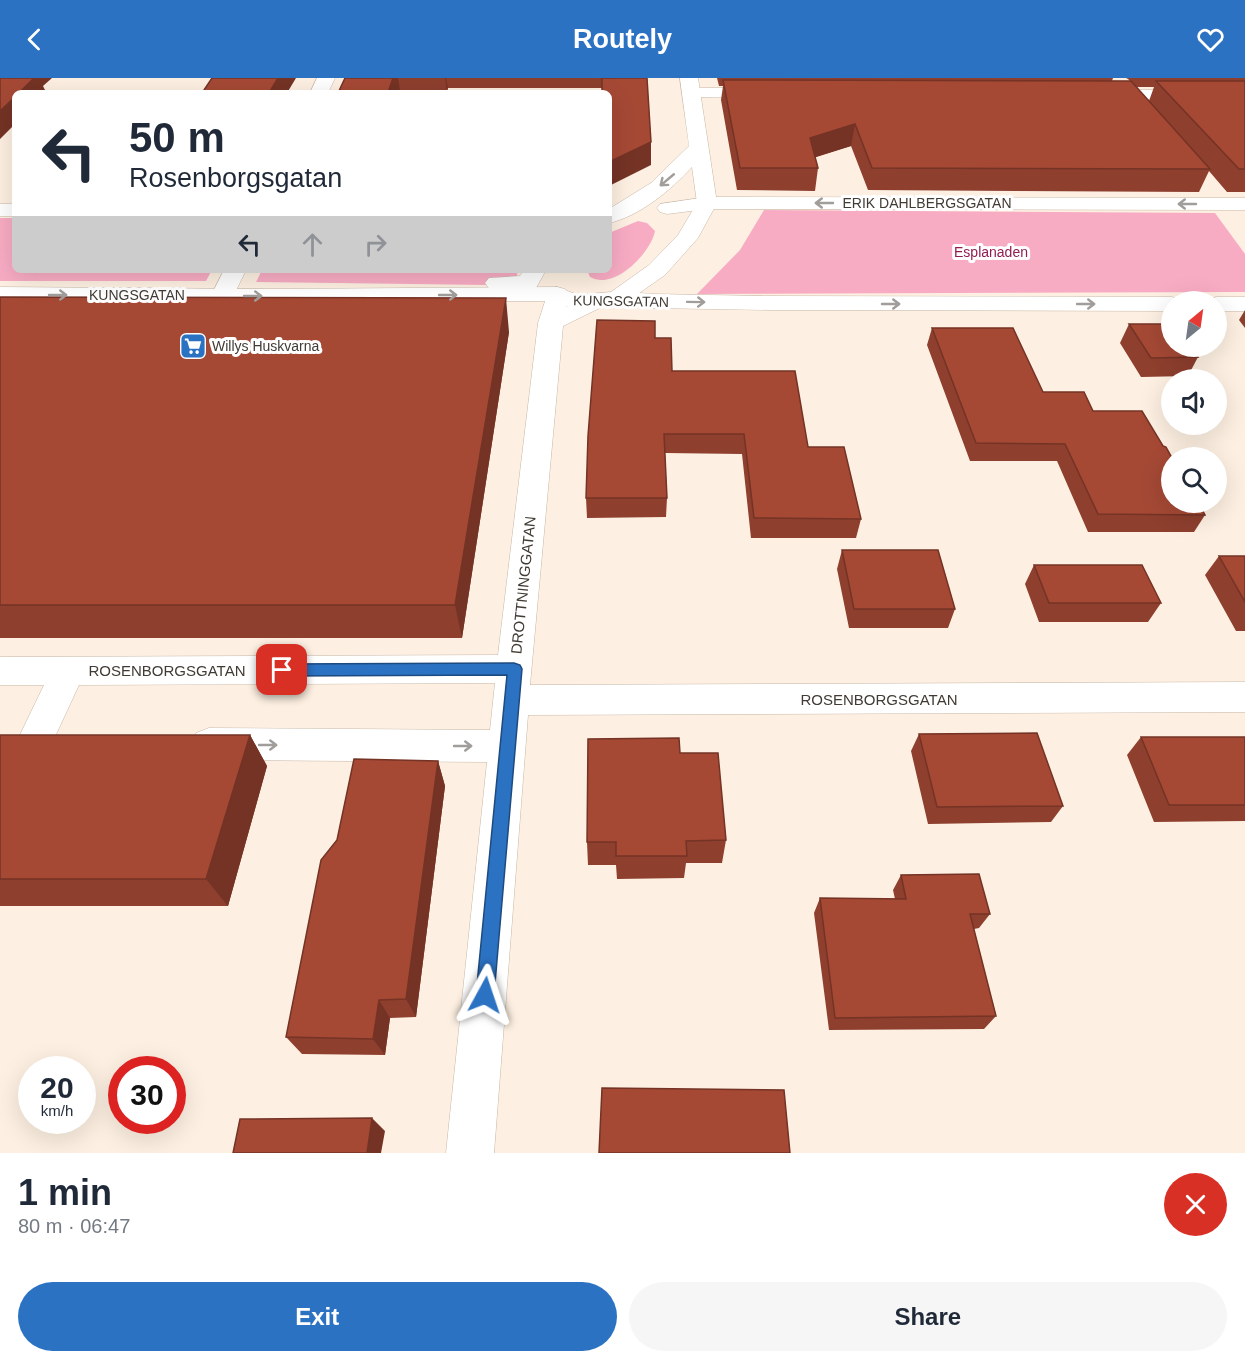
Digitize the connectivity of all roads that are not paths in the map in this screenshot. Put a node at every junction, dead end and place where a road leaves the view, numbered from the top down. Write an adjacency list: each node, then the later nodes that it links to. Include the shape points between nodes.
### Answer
1 (1115, 78): 5 (street)
2 (690, 85): 3 (street); 8 (street)
3 (783, 93)
4 (1082, 95): 5 (street)
5 (1130, 95): 6 (street); 7 (street)
6 (1245, 95)
7 (1145, 112)
8 (699, 147): 10 (street); 12 (street, one-way to 12, via 672,177)
9 (1210, 187): 13 (street)
10 (707, 202): 11 (street, ERIK DAHLBERGSGATAN); 13 (street, ERIK DAHLBERGSGATAN, one-way to 10); 14 (street)
11 (667, 208): 12 (street, ERIK DAHLBERGSGATAN); 14 (street)
12 (619, 209)
13 (1236, 209)
14 (693, 225): 21 (street, via 687,238 657,270)
15 (234, 273): 20 (street)
16 (533, 273): 18 (street, via 528,283)
17 (563, 273): 25 (street, DROTTNINGGATAN)
18 (497, 283)
19 (0, 294): 20 (street, KUNGSGATAN, one-way to 20)
20 (223, 296): 25 (street, KUNGSGATAN, one-way to 25)
21 (608, 299): 22 (street, KUNGSGATAN, one-way to 22); 25 (street)
22 (1161, 304)
23 (1227, 304): 24 (street)
24 (1245, 304)
25 (554, 309): 28 (street, DROTTNINGGATAN)
26 (68, 670): 27 (street, ROSENBORGSGATAN); 28 (street, ROSENBORGSGATAN); 30 (street)
27 (0, 671)
28 (514, 685): 29 (street, ROSENBORGSGATAN); 33 (street, DROTTNINGGATAN)
29 (1245, 697)
30 (17, 743): 31 (street)
31 (70, 743)
32 (177, 744): 33 (street, one-way to 33)
33 (508, 746): 34 (street, DROTTNINGGATAN)
34 (470, 1153)

